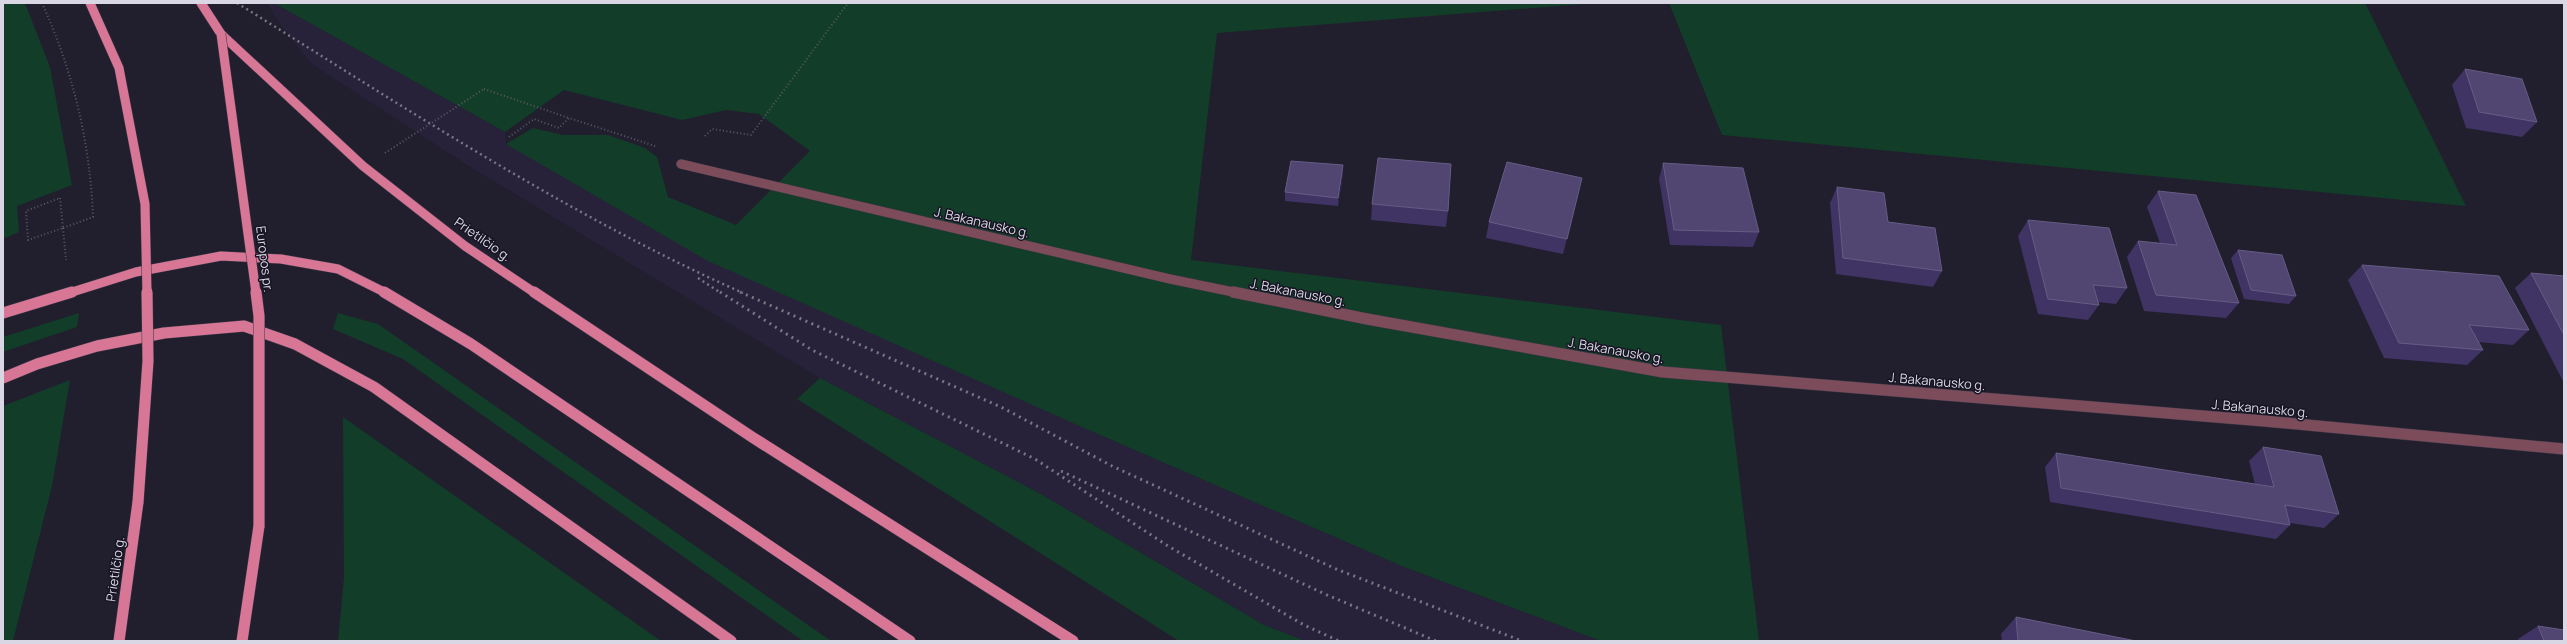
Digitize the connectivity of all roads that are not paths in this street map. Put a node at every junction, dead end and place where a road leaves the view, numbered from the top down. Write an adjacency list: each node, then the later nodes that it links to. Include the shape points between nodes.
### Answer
1 (90, 3): 8 (main road, Prietilčio g., bridge, via 118,68 145,204 148,361 138,502)
2 (201, 3): 3 (main road, Europos pr.)
3 (221, 34): 9 (main road, Europos pr., bridge, via 259,316 259,526); 12 (main road, Prietilčio g., via 363,166 465,246 752,437)
4 (681, 164): 7 (street, J. Bakanausko g., via 1170,279 1367,319 1664,372)
5 (3, 313): 11 (main road, via 136,272 220,256 281,259 338,269 396,298 471,344)
6 (3, 378): 10 (main road, via 37,364 97,346 164,333 244,326 295,344 374,386)
7 (2564, 449)
8 (119, 641)
9 (242, 641)
10 (731, 641)
11 (910, 641)
12 (1073, 641)

